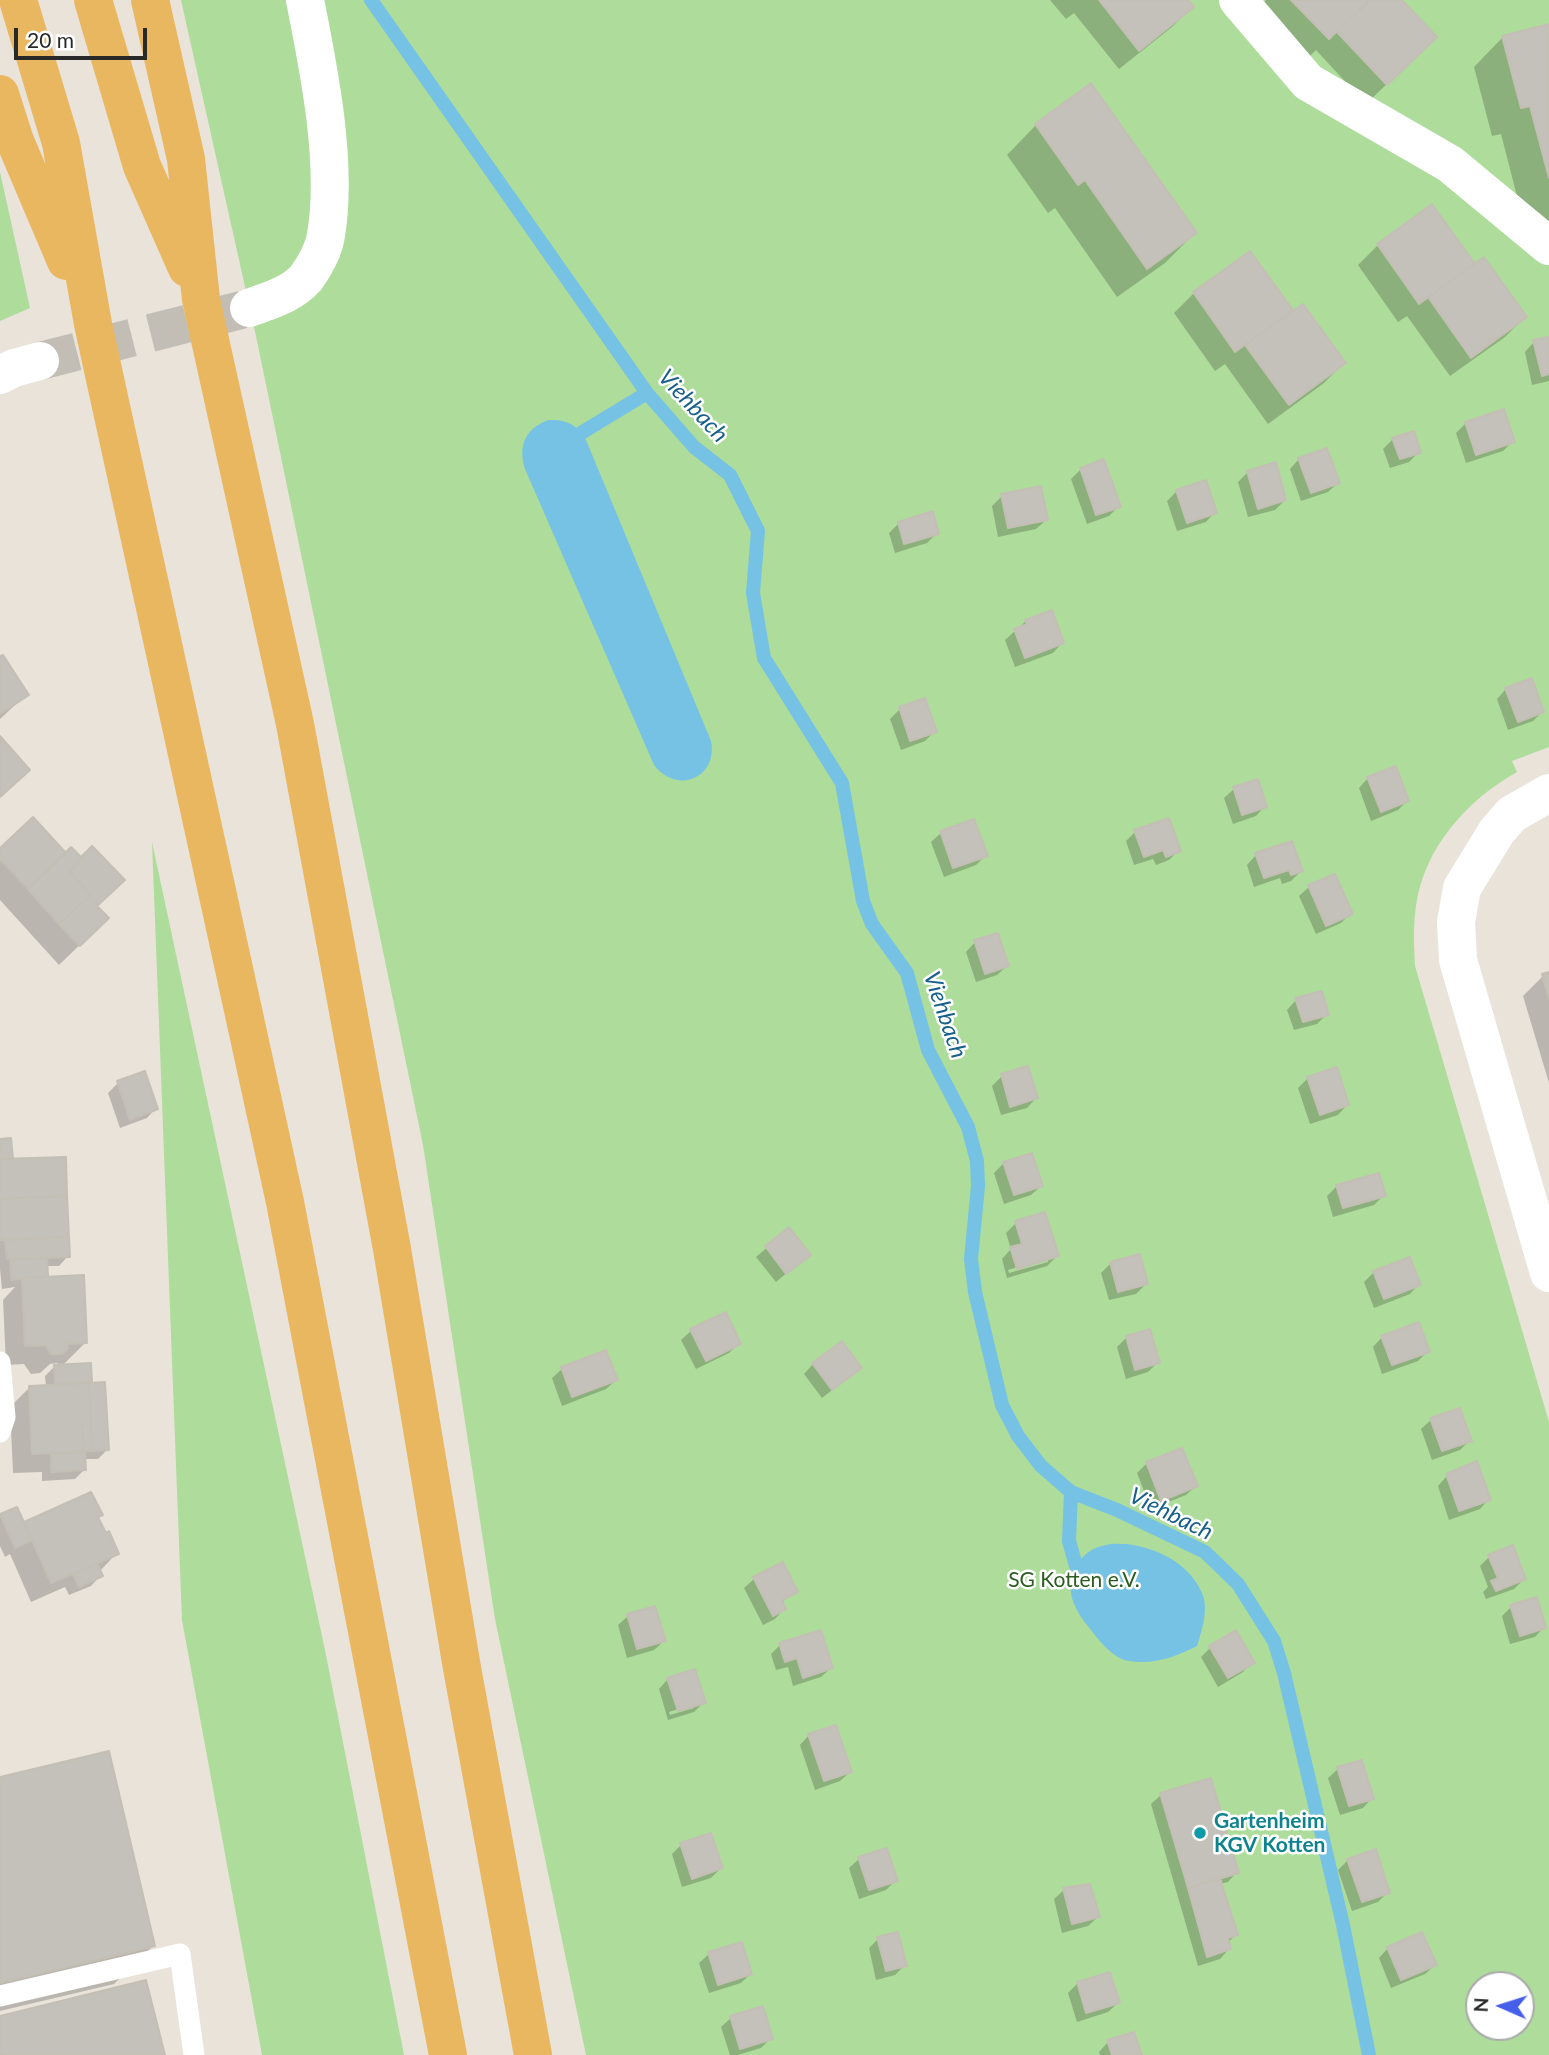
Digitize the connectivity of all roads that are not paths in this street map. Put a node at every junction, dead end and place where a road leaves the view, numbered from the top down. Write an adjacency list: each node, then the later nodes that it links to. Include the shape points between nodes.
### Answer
1 (18, 0): 10 (highway, via 61,143)
2 (93, 0): 8 (highway, via 142,166)
3 (150, 0): 8 (highway, via 187,159)
4 (305, 0): 9 (street, via 327,146 326,237 305,279 281,296)
5 (1238, 0): 7 (street, via 1308,82 1450,164)
6 (0, 94): 10 (highway, via 15,141)
7 (1549, 246)
8 (201, 299): 20 (highway, via 297,737 393,1249 462,1668)
9 (250, 308)
10 (93, 324): 19 (highway, via 285,1202)
11 (40, 360): 12 (street)
12 (0, 375)
13 (1549, 793): 14 (street, via 1512,814 1497,831 1462,888 1456,922 1458,960)
14 (1549, 1273)
15 (0, 1362): 16 (lane, via 5,1417)
16 (0, 1432)
17 (0, 1996): 18 (lane, via 180,1954)
18 (194, 2055)
19 (448, 2055)
20 (533, 2055)

